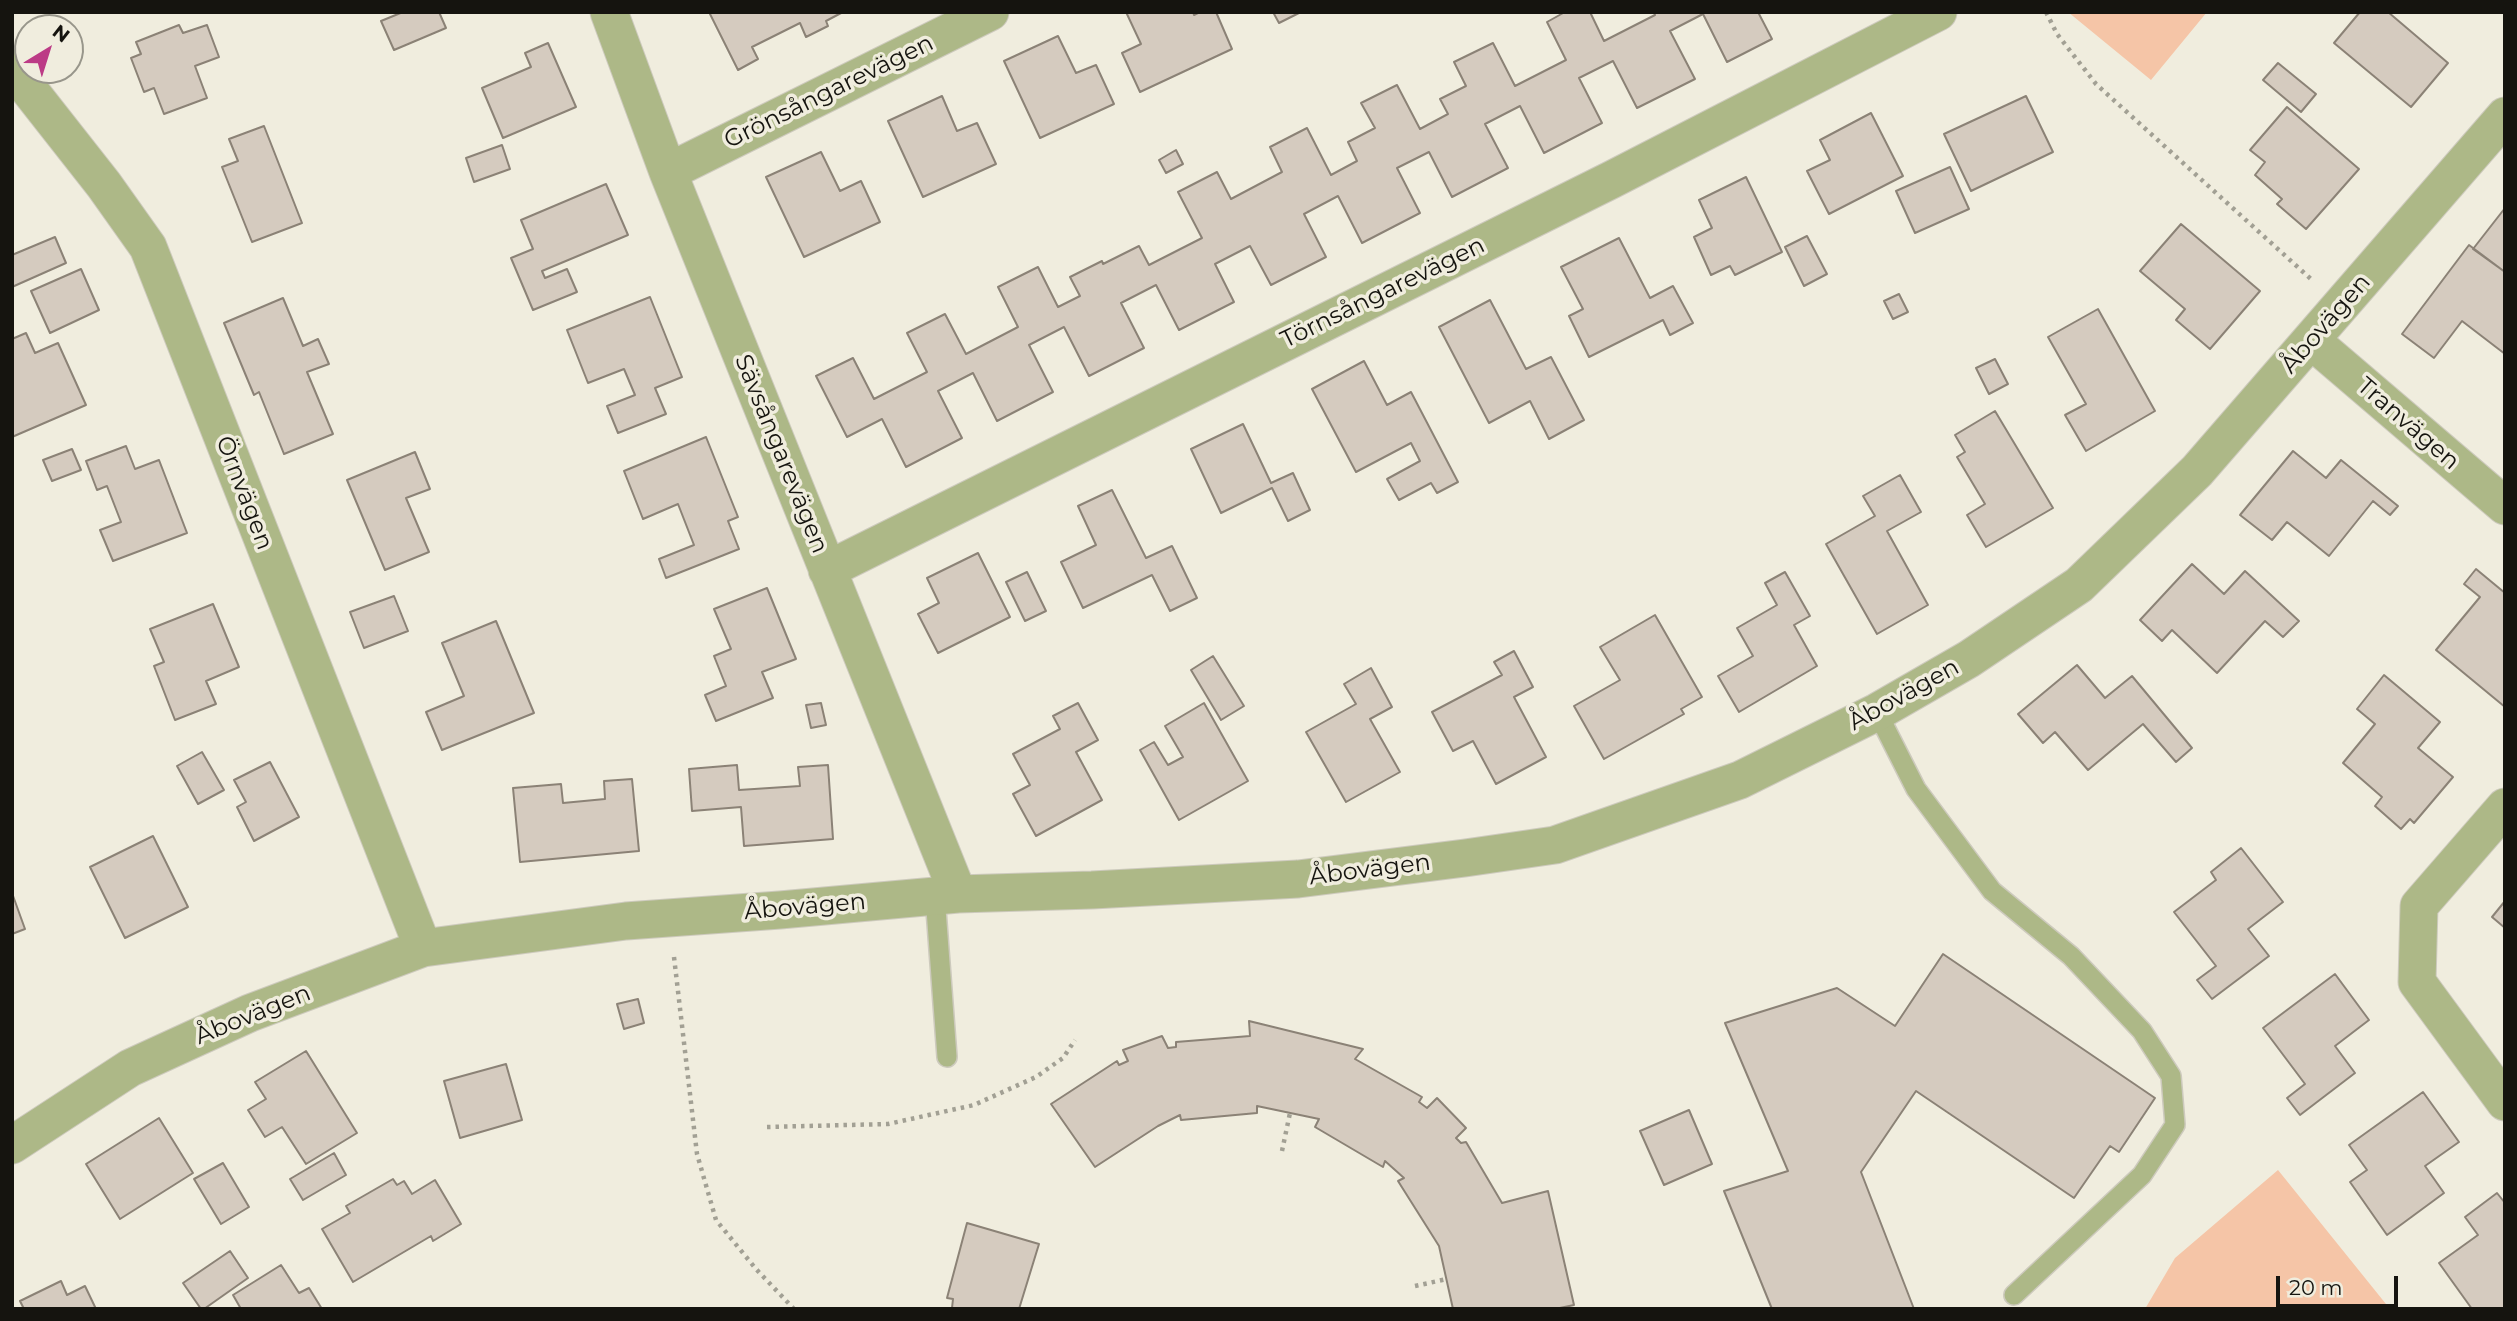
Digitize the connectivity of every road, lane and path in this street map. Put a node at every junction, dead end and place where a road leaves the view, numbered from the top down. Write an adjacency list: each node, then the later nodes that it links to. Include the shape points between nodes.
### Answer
1 (609, 12): 7 (street, Sävsångarevägen)
2 (990, 12): 7 (street, Grönsångarevägen)
3 (1938, 12): 11 (street, Törnsångarevägen)
4 (2046, 12): 8 (path, via 2057,34 2096,84)
5 (12, 68): 16 (street, Örnvägen, via 148,247)
6 (2505, 116): 8 (street, Åbovägen)
7 (668, 172): 11 (street, Sävsångarevägen)
8 (2341, 306): 9 (street, Åbovägen)
9 (2312, 341): 10 (street, Tranvägen); 12 (street, Åbovägen, via 2197,471 2079,585 1969,659)
10 (2505, 506)
11 (827, 570): 14 (street, Sävsångarevägen)
12 (1877, 712): 14 (street, Åbovägen, via 1740,780 1555,845 1298,879); 26 (lane, via 1916,789 1992,891 2071,956 2142,1031 2171,1076 2175,1125 2142,1175)
13 (2505, 807): 19 (street, via 2419,906 2417,982)
14 (946, 895): 15 (street, Åbovägen); 18 (lane)
15 (670, 918): 16 (street, Åbovägen); 27 (path, via 697,1154 716,1220)
16 (423, 948): 22 (street, Åbovägen, via 250,1013 130,1068)
17 (1075, 1040): 21 (path, via 1063,1058 1036,1077 974,1105 888,1124)
18 (947, 1057)
19 (2505, 1102)
20 (1290, 1113): 23 (path)
21 (767, 1127)
22 (12, 1145)
23 (1282, 1151)
24 (1447, 1279): 25 (path)
25 (1415, 1286)
26 (2014, 1295)
27 (794, 1309)

